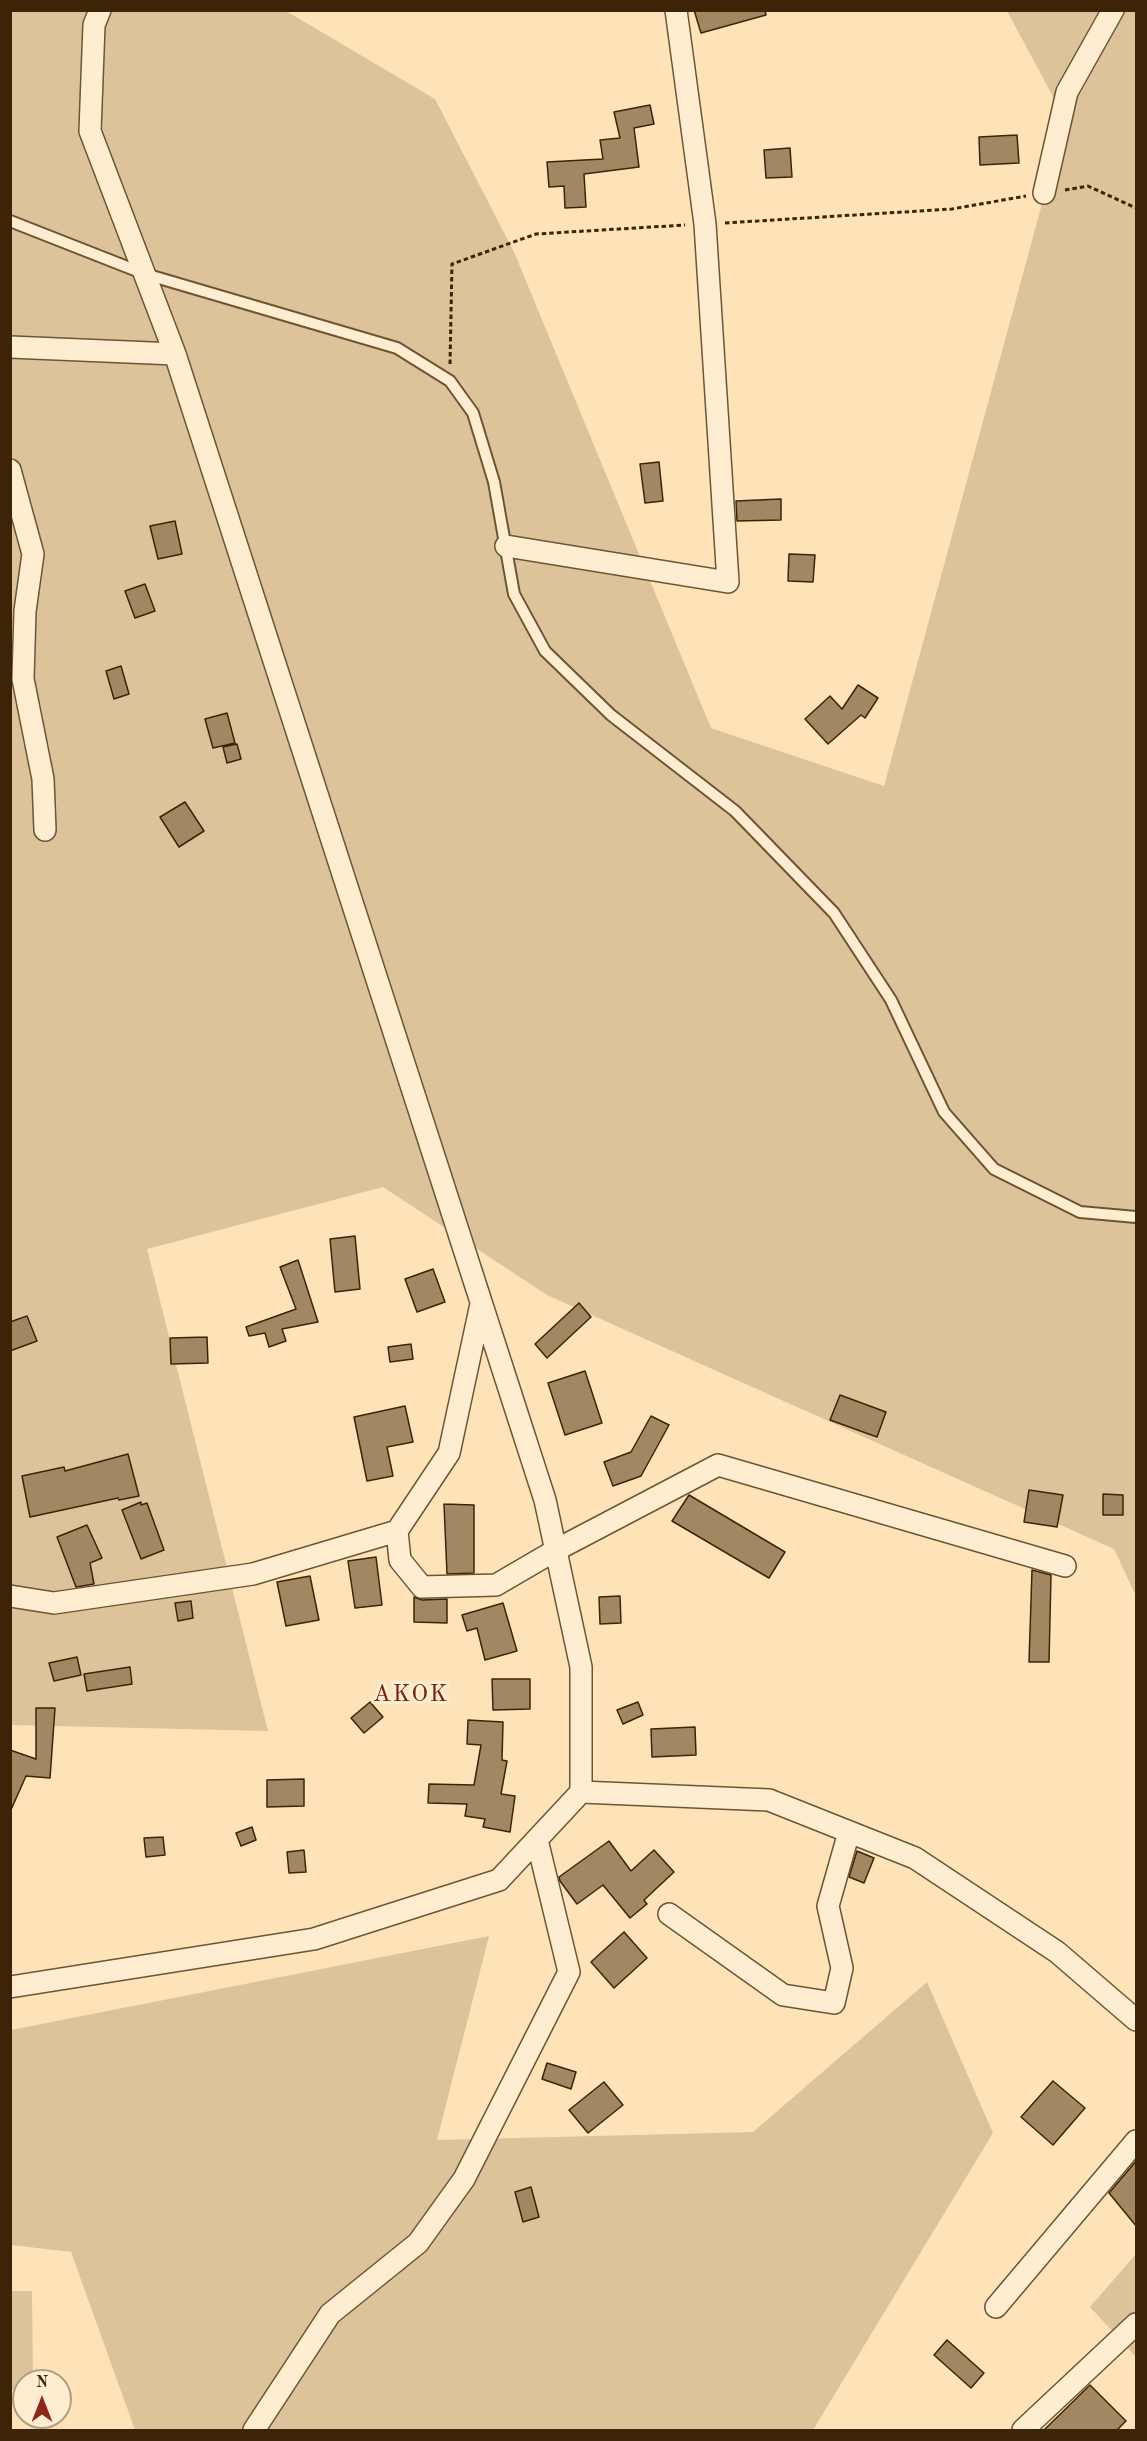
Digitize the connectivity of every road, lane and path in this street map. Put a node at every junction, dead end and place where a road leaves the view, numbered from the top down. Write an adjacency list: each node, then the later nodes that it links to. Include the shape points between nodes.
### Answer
1 (100, 10): 8 (street, via 94,25 90,130)
2 (676, 10): 7 (street)
3 (1113, 10): 4 (street, via 1066,92)
4 (1044, 193): 5 (path, via 1088,186); 7 (path, via 952,209)
5 (1137, 208)
6 (10, 221): 8 (lane)
7 (705, 224): 11 (path, via 536,234 452,264); 13 (street, via 728,582)
8 (145, 274): 10 (street); 11 (lane, via 397,348)
9 (10, 347): 10 (street)
10 (176, 354): 16 (street)
11 (450, 381): 13 (lane, via 473,413 494,482)
12 (10, 470): 14 (street, via 33,554 25,611 23,679 43,779)
13 (506, 546): 15 (lane, via 514,594 545,651 611,715 735,811 834,913 891,1000 944,1112 994,1169 1080,1212)
14 (45, 830)
15 (1137, 1217)
16 (482, 1302): 17 (street, via 449,1453); 18 (street, via 545,1500)
17 (397, 1531): 18 (street, via 400,1560 422,1587 496,1585); 20 (street, via 253,1574 54,1603)
18 (556, 1550): 19 (street, via 718,1465); 21 (street, via 581,1667)
19 (1065, 1566)
20 (10, 1596)
21 (581, 1792): 22 (street, via 769,1800); 23 (street)
22 (849, 1832): 24 (street, via 828,1906 842,1968 834,2003 783,1995); 26 (street, via 915,1858 1057,1952)
23 (537, 1840): 25 (street, via 500,1880 314,1940); 30 (street, via 569,1972 464,2179 418,2242 330,2314)
24 (669, 1914)
25 (10, 1987)
26 (1137, 2020)
27 (1137, 2141): 28 (street)
28 (996, 2307)
29 (1137, 2324): 31 (street)
30 (254, 2430)
31 (1023, 2430)

